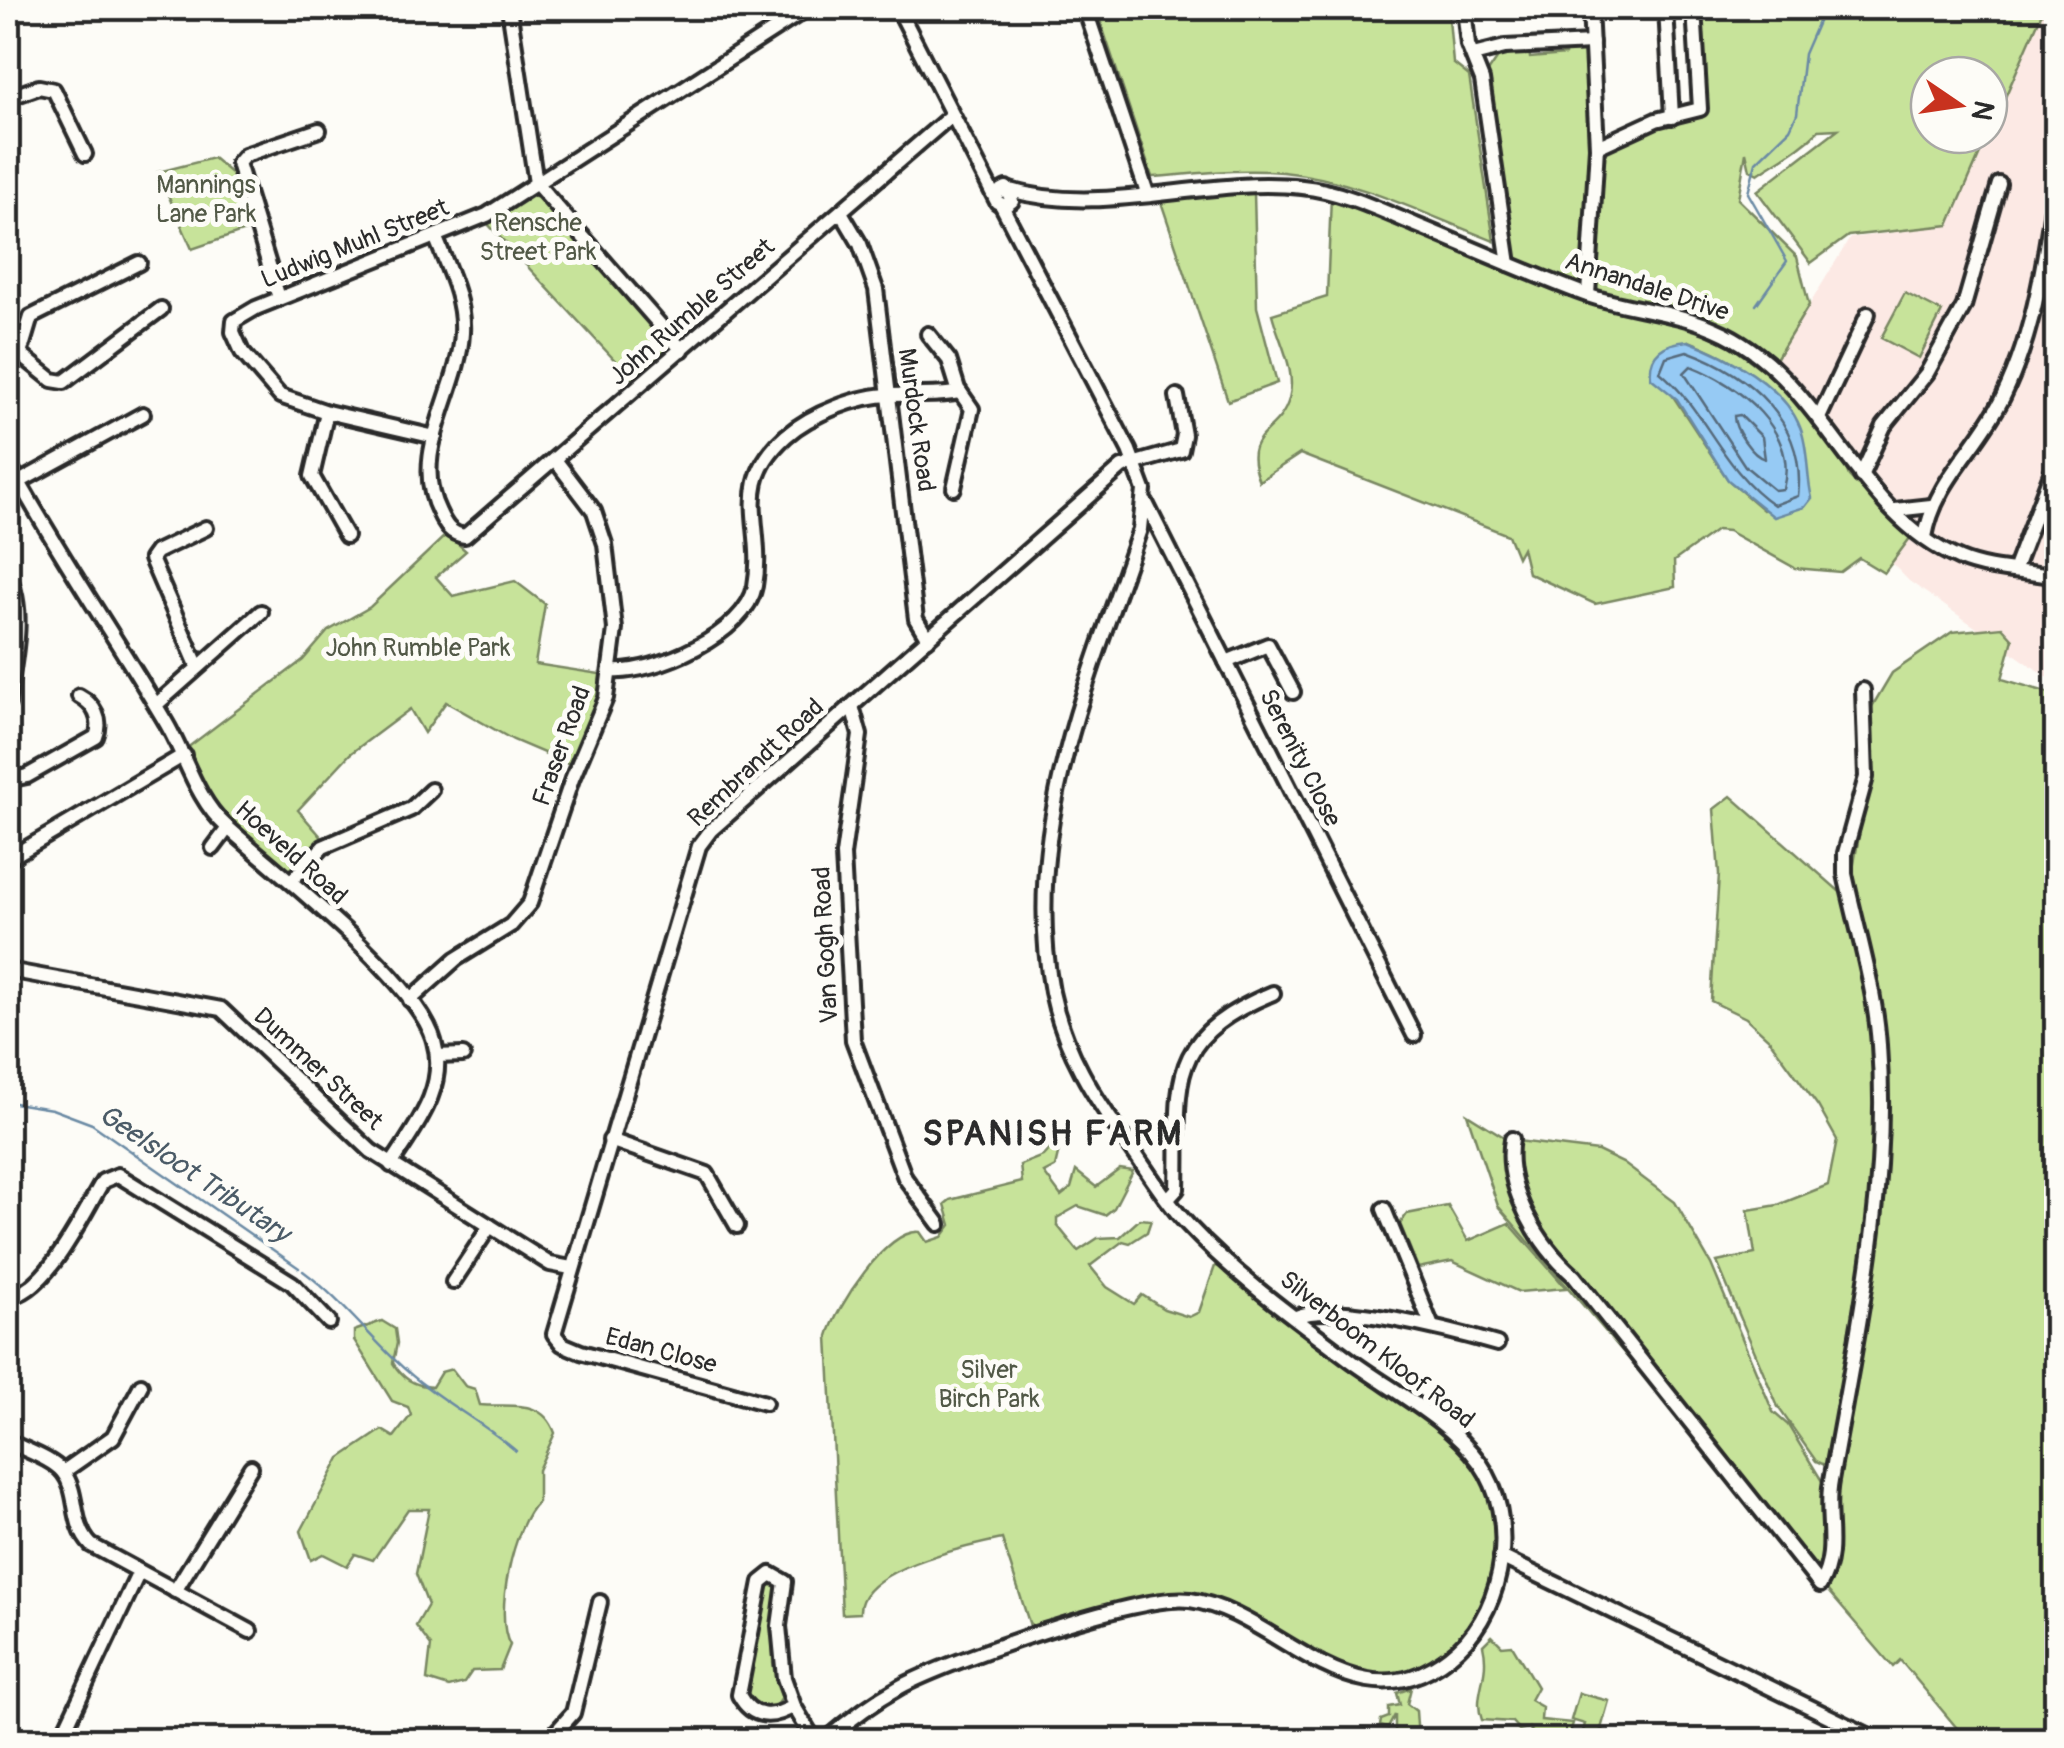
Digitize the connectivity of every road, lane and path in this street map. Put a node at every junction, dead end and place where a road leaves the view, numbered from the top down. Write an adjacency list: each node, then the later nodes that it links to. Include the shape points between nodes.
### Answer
1 (509, 8): 21 (street)
2 (808, 8): 21 (street, Ludwig Muhl Street)
3 (898, 8): 14 (street)
4 (1086, 8): 23 (street)
5 (1464, 8): 11 (street)
6 (1590, 8): 9 (street)
7 (1666, 8): 15 (street)
8 (1694, 8): 15 (street, via 1701,106)
9 (1592, 43): 10 (street); 17 (street)
10 (1494, 51): 11 (street); 12 (street)
11 (1473, 55): 12 (street)
12 (1479, 71): 29 (street)
13 (8, 98): 18 (street, via 39,86 54,90)
14 (952, 116): 25 (street); 26 (street, John Rumble Street)
15 (1672, 117): 17 (street)
16 (319, 130): 31 (street, via 238,163)
17 (1598, 146): 30 (street)
18 (85, 154)
19 (2056, 181): 52 (street, via 2036,292 2008,384)
20 (8, 182): 24 (street)
21 (536, 184): 27 (street, Ludwig Muhl Street); 35 (street)
22 (1999, 184): 48 (street, via 1964,306 1923,379 1884,426)
23 (1148, 193): 25 (street, Annandale Drive, via 1063,202); 29 (street, Annandale Drive, via 1302,187 1390,214)
24 (8, 196)
25 (1005, 196): 47 (street, Silverboom Kloof Road, via 1012,222)
26 (841, 212): 35 (street, John Rumble Street); 38 (street, Murdock Road, via 876,290)
27 (436, 238): 31 (street, Ludwig Muhl Street); 43 (street, via 460,303 462,335)
28 (139, 263): 36 (street, via 31,317)
29 (1509, 264): 30 (street, Annandale Drive)
30 (1588, 295): 42 (street, Annandale Drive, via 1730,336 1770,366)
31 (279, 298): 40 (street, Ludwig Muhl Street, via 236,318 236,343 273,392)
32 (161, 310): 36 (street, via 64,382)
33 (1868, 314): 42 (street)
34 (928, 334): 37 (street)
35 (682, 350): 45 (street, John Rumble Street)
36 (14, 357)
37 (958, 385): 38 (street, via 936,393); 50 (street, via 972,417)
38 (887, 394): 61 (street, Murdock Road, via 916,619); 64 (street, via 817,417 768,454 753,493 754,591 733,618 678,658)
39 (1177, 396): 47 (street, Rembrandt Road, via 1182,448)
40 (327, 412): 43 (street, Ludwig Muhl Street); 55 (street, via 312,476)
41 (143, 414): 49 (street)
42 (1818, 418): 48 (street, Annandale Drive)
43 (435, 437): 45 (street, John Rumble Street, via 429,489 457,535 471,534)
44 (2056, 460): 57 (street)
45 (556, 461): 64 (street, Fraser Road, via 588,501 603,534 614,600)
46 (8, 462): 49 (street, Hoeveld Road)
47 (1135, 463): 51 (street, Silverboom Kloof Road); 61 (street, Rembrandt Road, via 1122,467)
48 (1861, 476): 53 (street, Annandale Drive)
49 (19, 482): 69 (street, Hoeveld Road)
50 (954, 488)
51 (1145, 501): 62 (street, Serenity Close); 87 (street, Silverboom Kloof Road, via 1060,765 1046,892 1052,993 1080,1074)
52 (1931, 506): 53 (street); 56 (street)
53 (1894, 510): 56 (street, Annandale Drive)
54 (206, 528): 63 (street, via 151,560)
55 (346, 536)
56 (1925, 537): 57 (street, Annandale Drive, via 1972,563)
57 (2015, 568): 59 (street, Annandale Drive)
58 (8, 574): 68 (street, via 18,627)
59 (2056, 576)
60 (261, 612): 63 (street)
61 (928, 639): 70 (street, Rembrandt Road)
62 (1226, 662): 66 (street, via 1268,645); 81 (street, Serenity Close)
63 (197, 665): 69 (street)
64 (612, 671): 80 (street, Fraser Road, via 530,903 511,925 456,959)
65 (1863, 690): 84 (street, via 1866,777 1844,874 1877,1024 1881,1154 1830,1484 1830,1566 1820,1584 1554,1259 1526,1209 1510,1159)
66 (1294, 692)
67 (79, 696): 72 (street, via 98,718 96,737)
68 (8, 704)
69 (156, 706): 71 (street, Hoeveld Road)
70 (852, 706): 85 (street, Rembrandt Road, via 698,846); 89 (street, Van Gogh Road, via 860,734 843,856 853,1040 905,1178)
71 (184, 754): 74 (street, Hoeveld Road); 76 (street)
72 (8, 780)
73 (431, 790): 77 (street, via 411,809 323,847)
74 (228, 828): 75 (street); 77 (street, Hoeveld Road)
75 (213, 848)
76 (8, 859)
77 (292, 880): 80 (street, Hoeveld Road)
78 (8, 970): 86 (street, Dummer Street, via 220,1009)
79 (1273, 993): 87 (street, via 1220,1017 1191,1054 1177,1108 1176,1189)
80 (410, 1000): 83 (street, Hoeveld Road, via 429,1027)
81 (1414, 1035)
82 (463, 1055): 83 (street)
83 (437, 1056): 86 (street, via 430,1100)
84 (1512, 1139)
85 (610, 1140): 91 (street, via 707,1174); 92 (street, Rembrandt Road)
86 (391, 1165): 90 (street, Dummer Street)
87 (1168, 1200): 95 (street, Silverboom Kloof Road, via 1210,1246)
88 (1384, 1208): 97 (street)
89 (939, 1224)
90 (490, 1226): 92 (street, Dummer Street, via 550,1264); 93 (street)
91 (737, 1226)
92 (571, 1268): 98 (street, Rembrandt Road)
93 (454, 1282)
94 (8, 1297): 96 (street, via 39,1283 104,1181 118,1175 292,1283)
95 (1296, 1317): 97 (street, via 1316,1312); 105 (street, Silverboom Kloof Road, via 1466,1447 1496,1496)
96 (329, 1322)
97 (1430, 1324): 99 (street)
98 (554, 1330): 101 (street, Edan Close, via 558,1342 581,1352)
99 (1498, 1344)
100 (141, 1384): 104 (street, via 113,1437)
101 (765, 1402)
102 (8, 1441): 104 (street)
103 (251, 1466): 107 (street)
104 (63, 1472): 106 (street, via 86,1540)
105 (1501, 1557): 114 (street, Silverboom Kloof Road, via 1479,1625 1452,1654 1418,1674 1378,1679 1340,1673 1221,1608 1165,1599 936,1670 880,1699); 115 (street)
106 (138, 1572): 107 (street); 111 (street)
107 (176, 1592): 109 (street)
108 (600, 1602): 112 (street, via 573,1713)
109 (250, 1631)
110 (794, 1706): 110 (street, via 779,1626 785,1582 771,1574 761,1582 739,1695 762,1715); 113 (street)
111 (60, 1740)
112 (549, 1740)
113 (814, 1740)
114 (826, 1740)
115 (1878, 1740)

